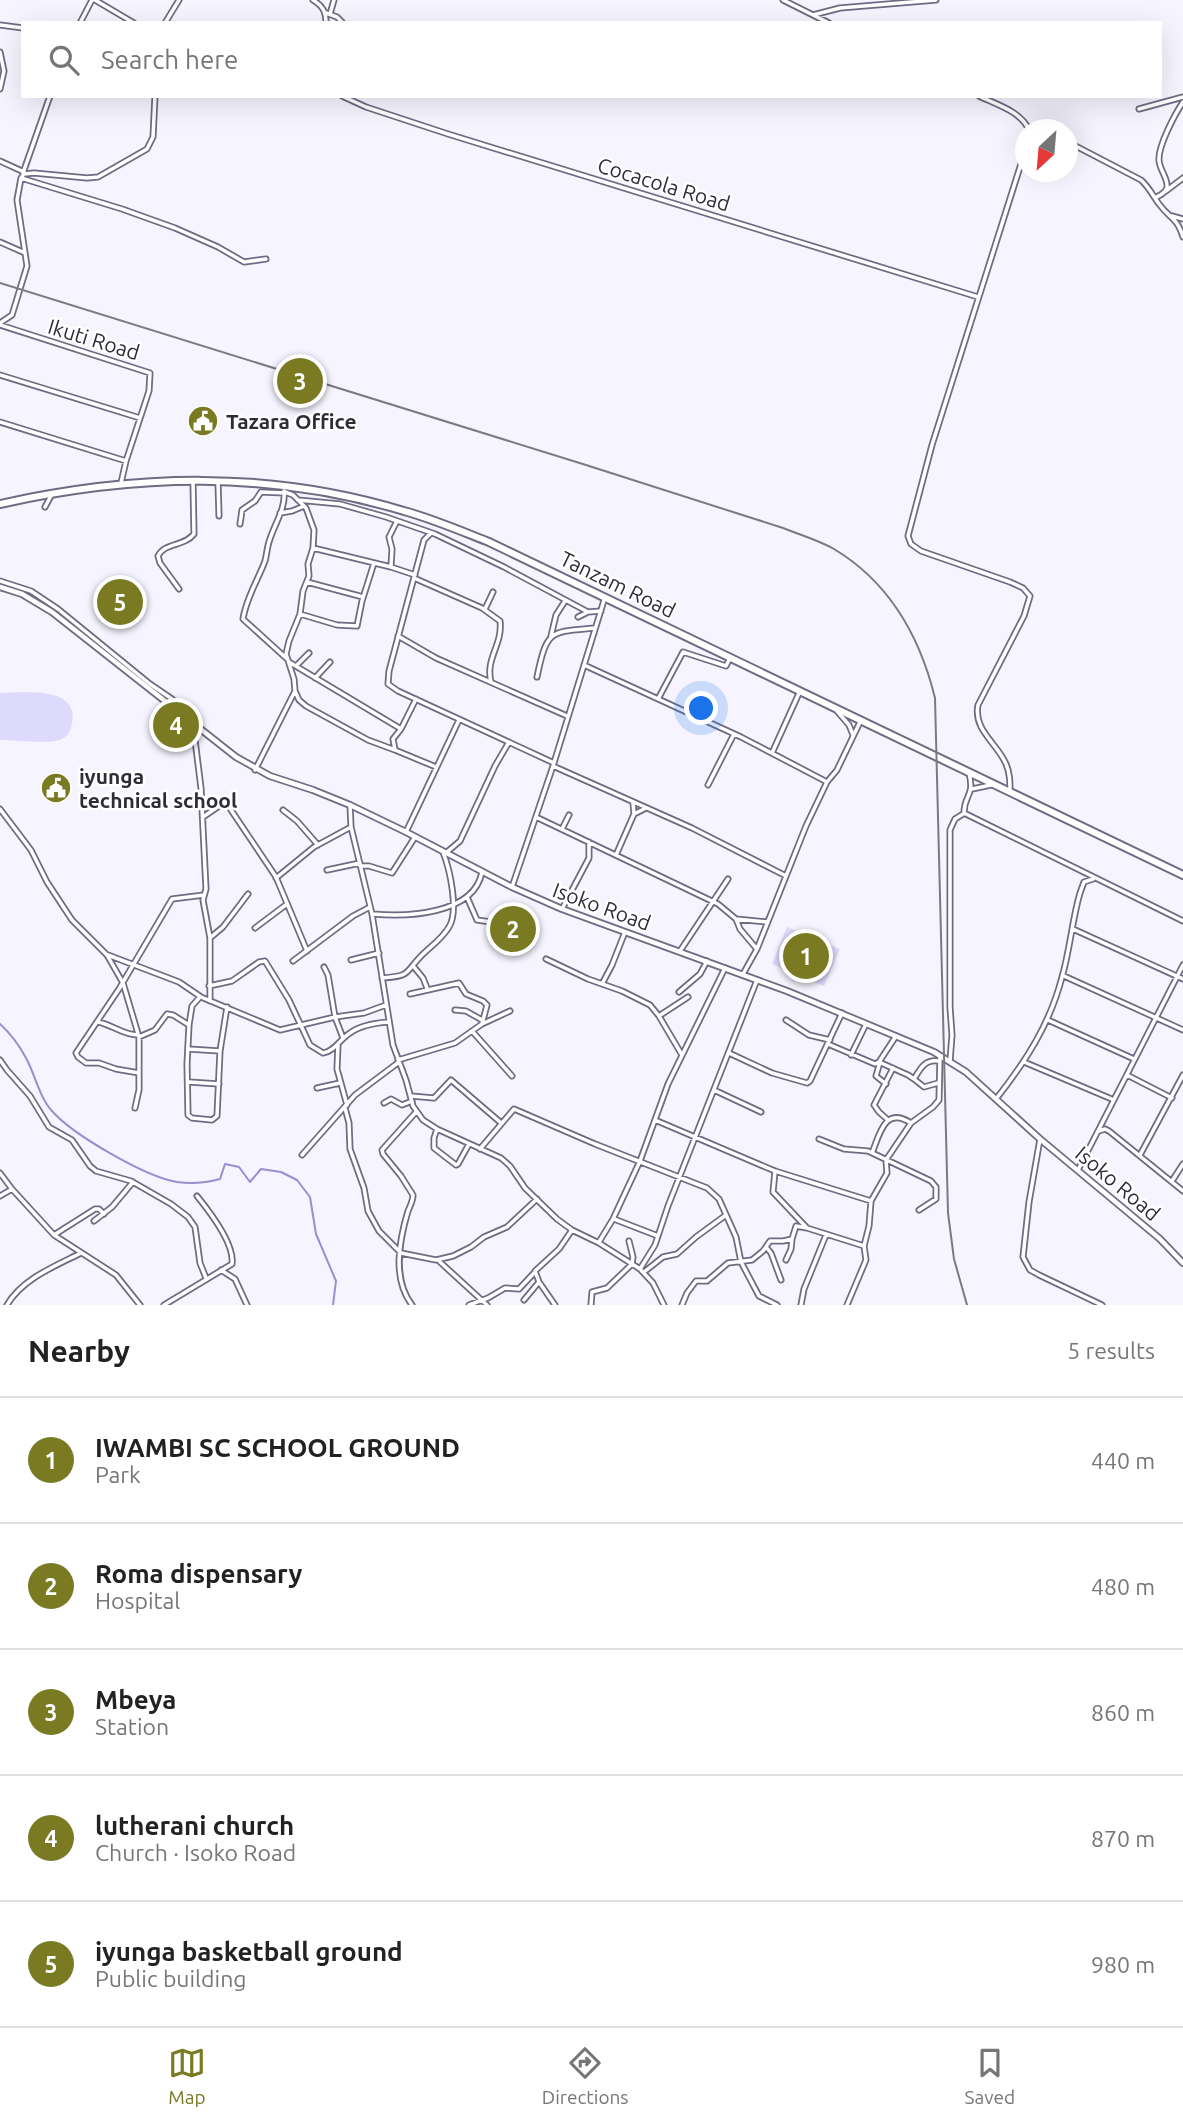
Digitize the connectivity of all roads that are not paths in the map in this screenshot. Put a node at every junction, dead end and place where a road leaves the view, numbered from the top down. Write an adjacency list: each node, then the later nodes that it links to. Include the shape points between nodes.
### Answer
1 (94, 0): 9 (street); 10 (street)
2 (179, 0): 11 (street)
3 (313, 0): 7 (street)
4 (334, 0): 7 (street)
5 (783, 0): 8 (street)
6 (936, 0): 8 (street, via 840,8)
7 (328, 13): 12 (street); 13 (street)
8 (813, 15): 14 (street)
9 (81, 21)
10 (131, 21)
11 (166, 21)
12 (326, 21)
13 (342, 21)
14 (825, 21)
15 (0, 24): 16 (street)
16 (21, 28)
17 (0, 52): 18 (street, via 4,71)
18 (0, 89)
19 (1183, 97): 25 (street)
20 (49, 98): 29 (street)
21 (155, 98): 29 (street, via 153,137 147,149 98,177)
22 (346, 98): 40 (street, Cocacola Road, via 436,130)
23 (983, 98): 26 (street)
24 (1183, 102): 32 (street, via 1159,154)
25 (1139, 109)
26 (1020, 119)
27 (1078, 147): 33 (street, via 1137,176)
28 (0, 161): 29 (street)
29 (22, 175): 38 (street, via 17,200); 39 (street, via 195,236 244,262)
30 (1183, 178): 32 (street)
31 (1015, 182): 40 (street)
32 (1166, 191): 33 (street)
33 (1155, 198): 34 (street)
34 (1171, 216): 35 (street); 36 (street)
35 (1183, 219)
36 (1183, 237)
37 (0, 242): 38 (street)
38 (25, 253): 41 (street, via 26,268)
39 (266, 259)
40 (978, 297): 117 (street, via 908,536 921,551 1010,582 1030,596 977,713 981,728 1007,765)
41 (12, 315): 42 (street); 43 (street)
42 (0, 324): 43 (street, Ikuti Road)
43 (11, 329): 45 (street, Ikuti Road, via 150,373)
44 (0, 374): 45 (street)
45 (140, 418): 47 (street, Ikuti Road)
46 (0, 422): 47 (street)
47 (126, 461): 50 (street, Ikuti Road)
48 (193, 480): 49 (highway, Tanzam Road); 50 (highway, Tanzam Road); 71 (street, via 194,534 189,541 163,548 158,556)
49 (218, 480): 51 (highway, Tanzam Road); 58 (street)
50 (121, 483): 52 (highway, Tanzam Road)
51 (283, 490): 53 (street); 57 (street); 60 (street, via 262,491 240,511); 74 (highway, Tanzam Road, via 343,495 420,516 489,542)
52 (53, 492): 54 (highway, Tanzam Road); 56 (street)
53 (298, 500): 55 (street); 59 (street, via 340,504)
54 (0, 504)
55 (304, 506): 57 (street); 64 (street, via 314,530)
56 (45, 507)
57 (280, 513): 86 (street, via 243,619)
58 (219, 516)
59 (397, 521): 61 (street); 66 (street, via 389,537)
60 (240, 524)
61 (422, 530): 62 (street); 63 (street)
62 (431, 533): 63 (street); 75 (street)
63 (424, 540): 67 (street)
64 (313, 548): 65 (street); 69 (street)
65 (373, 563): 66 (street); 73 (street)
66 (391, 567): 67 (street)
67 (415, 576): 76 (street); 82 (street)
68 (0, 581): 98 (street, via 31,591 58,608 172,699)
69 (307, 582): 73 (street); 79 (street)
70 (0, 587): 98 (street, Isoko Road, via 45,607)
71 (179, 589)
72 (493, 592): 76 (street)
73 (363, 597): 79 (street, via 356,627)
74 (605, 597): 77 (street); 85 (highway, Tanzam Road)
75 (565, 601): 78 (street); 83 (street)
76 (485, 610): 92 (street, via 501,624 489,665)
77 (601, 611): 78 (street); 81 (street)
78 (588, 612): 80 (street)
79 (300, 614): 86 (street)
80 (578, 617)
81 (595, 628): 83 (street); 88 (street)
82 (398, 636): 92 (street); 95 (street, via 387,682)
83 (551, 636): 90 (street)
84 (309, 653): 89 (street)
85 (730, 658): 94 (highway, Tanzam Road); 96 (street, via 726,666 683,652)
86 (287, 659): 89 (street); 93 (street)
87 (330, 662): 91 (street)
88 (584, 665): 96 (street); 99 (street)
89 (296, 666): 91 (street)
90 (537, 677)
91 (314, 678): 103 (street)
92 (491, 682): 99 (street)
93 (295, 691): 107 (street, via 306,706); 111 (street)
94 (800, 691): 97 (highway, Tanzam Road); 108 (street)
95 (416, 699): 101 (street); 103 (street)
96 (659, 699): 104 (street)
97 (833, 707): 100 (highway, Tanzam Road); 105 (street)
98 (178, 711): 102 (street, Isoko Road)
99 (567, 716): 109 (street)
100 (861, 719): 105 (street); 112 (highway, Tanzam Road)
101 (459, 720): 106 (street); 110 (street)
102 (192, 722): 111 (street, Isoko Road); 126 (street)
103 (401, 729): 107 (street, via 393,739)
104 (734, 734): 108 (street); 114 (street)
105 (853, 735): 113 (street)
106 (509, 743): 109 (street); 134 (street, via 460,841)
107 (395, 750): 110 (street)
108 (772, 754): 113 (street)
109 (554, 764): 118 (street); 127 (street)
110 (436, 767): 130 (street)
111 (255, 769): 119 (street, Isoko Road)
112 (968, 771): 115 (highway, Tanzam Road); 116 (street)
113 (827, 782): 141 (street)
114 (708, 785)
115 (995, 785): 116 (street); 117 (highway, Tanzam Road)
116 (972, 789): 123 (street)
117 (1010, 792): 140 (highway, Tanzam Road)
118 (634, 803): 120 (street); 124 (street)
119 (350, 805): 128 (street); 130 (street, Isoko Road)
120 (646, 808): 124 (street); 141 (street)
121 (0, 809): 168 (street, via 31,850 72,920)
122 (283, 810): 133 (street)
123 (964, 813): 138 (street); 225 (street, via 955,819 950,832)
124 (634, 814): 135 (street)
125 (569, 815): 129 (street)
126 (203, 817): 142 (street, via 226,803); 148 (street)
127 (536, 817): 129 (street); 146 (street)
128 (351, 827): 133 (street); 136 (street)
129 (562, 830): 132 (street)
130 (406, 832): 131 (street, Isoko Road)
131 (415, 837): 134 (street, Isoko Road); 136 (street, via 392,873)
132 (589, 842): 135 (street); 154 (street, via 589,858)
133 (318, 845): 142 (street)
134 (444, 852): 139 (street, Isoko Road); 152 (street)
135 (616, 855): 150 (street)
136 (360, 864): 137 (street); 153 (street)
137 (327, 870)
138 (1078, 870): 144 (street); 145 (street)
139 (482, 872): 146 (street, Isoko Road); 149 (street)
140 (1183, 875)
141 (786, 876): 158 (street)
142 (276, 878): 151 (street)
143 (728, 878): 150 (street)
144 (1095, 878): 145 (street); 157 (street)
145 (1084, 882): 161 (street)
146 (512, 887): 154 (street, Isoko Road)
147 (248, 894): 163 (street)
148 (204, 895): 163 (street); 173 (street, via 172,898)
149 (467, 897): 152 (street); 159 (street, via 477,920)
150 (712, 901): 156 (street); 166 (street)
151 (287, 904): 160 (street); 165 (street)
152 (454, 904): 155 (street, via 398,915); 176 (street, via 450,926)
153 (370, 907): 155 (street); 165 (street)
154 (562, 909): 162 (street, Isoko Road)
155 (372, 914): 167 (street)
156 (736, 919): 158 (street); 164 (street)
157 (1183, 921)
158 (767, 922): 164 (street)
159 (498, 923)
160 (255, 928)
161 (1073, 929): 179 (street); 180 (street)
162 (625, 932): 166 (street, Isoko Road); 185 (street)
163 (210, 939): 186 (street)
164 (757, 949): 178 (street)
165 (307, 951): 171 (street)
166 (680, 951): 172 (street, Isoko Road)
167 (379, 953): 170 (street); 181 (street)
168 (107, 955): 173 (street); 184 (street)
169 (546, 959): 185 (street)
170 (351, 960)
171 (293, 961)
172 (707, 961): 177 (street, Isoko Road); 188 (street, via 700,974)
173 (134, 965): 184 (street); 190 (street, via 179,982)
174 (1183, 965): 180 (street)
175 (324, 967): 199 (street)
176 (414, 967): 181 (street, via 405,975); 187 (street)
177 (725, 968): 178 (street, Isoko Road); 219 (street)
178 (743, 974): 182 (street, Isoko Road)
179 (1063, 976): 200 (street); 202 (street)
180 (1177, 976): 183 (street); 200 (street)
181 (382, 978): 193 (street)
182 (757, 979): 197 (street, Isoko Road); 218 (street)
183 (1183, 979)
184 (123, 983): 203 (street); 211 (street)
185 (602, 984): 198 (street, via 642,1001)
186 (209, 986): 192 (street); 208 (street, via 235,980 265,961)
187 (427, 989): 189 (street); 205 (street, via 459,983 466,994 487,1005)
188 (679, 992)
189 (410, 994)
190 (201, 997): 192 (street); 207 (street, via 192,1006)
191 (688, 998): 198 (street)
192 (210, 1001): 194 (street)
193 (387, 1005): 199 (street); 204 (street)
194 (227, 1007): 208 (street, via 280,1030); 217 (street)
195 (455, 1010): 205 (street, via 466,1011)
196 (510, 1011): 205 (street)
197 (842, 1013): 206 (street, Isoko Road); 214 (street)
198 (659, 1016): 219 (street)
199 (335, 1017): 208 (street); 213 (street)
200 (1155, 1018): 209 (street); 222 (street)
201 (786, 1020): 214 (street)
202 (1048, 1020): 222 (street); 227 (street)
203 (98, 1021): 211 (street); 229 (street, via 76,1053 78,1058)
204 (389, 1021): 213 (street); 224 (street)
205 (482, 1022): 210 (street)
206 (866, 1024): 212 (street, Isoko Road); 220 (street)
207 (189, 1025): 211 (street, via 167,1014 155,1030); 216 (street)
208 (302, 1026): 215 (street, via 318,1052 327,1053)
209 (1183, 1030)
210 (472, 1031): 224 (street, via 455,1043); 232 (street)
211 (138, 1036): 229 (street)
212 (896, 1036): 221 (street, Isoko Road); 226 (street)
213 (343, 1038): 215 (street)
214 (829, 1042): 218 (street, via 805,1084); 220 (street)
215 (338, 1044): 235 (street)
216 (188, 1049): 217 (street); 234 (street)
217 (220, 1051): 237 (street)
218 (729, 1053): 240 (street)
219 (682, 1055): 250 (street)
220 (851, 1055): 226 (street)
221 (939, 1058): 225 (street, Isoko Road); 233 (street, via 925,1063); 236 (street)
222 (1134, 1059): 230 (street)
223 (0, 1060): 272 (street, via 49,1127 72,1140 90,1166)
224 (398, 1061): 241 (street); 246 (street, via 363,1087)
225 (950, 1061): 243 (street, Isoko Road)
226 (880, 1062): 228 (street); 238 (street, via 876,1076)
227 (1024, 1062): 243 (street); 244 (street)
228 (893, 1068): 233 (street); 238 (street)
229 (139, 1073): 247 (street)
230 (1126, 1074): 242 (street); 244 (street)
231 (1183, 1075): 242 (street)
232 (512, 1076)
233 (914, 1079): 236 (street, via 924,1087)
234 (188, 1082): 237 (street); 237 (street, via 188,1115 206,1120 217,1116)
235 (340, 1083): 239 (street); 246 (street)
236 (939, 1083): 253 (street, via 937,1103)
237 (219, 1084)
238 (886, 1084): 251 (street, via 874,1105)
239 (317, 1088)
240 (714, 1090): 249 (street); 256 (street)
241 (411, 1098): 245 (street, via 402,1105 391,1099); 248 (street); 252 (street, via 435,1098 451,1080)
242 (1172, 1098): 263 (street)
243 (996, 1100): 258 (street, Isoko Road)
244 (1114, 1100): 255 (street)
245 (384, 1103)
246 (346, 1107): 262 (street); 295 (street, via 350,1149 368,1211 379,1231)
247 (135, 1108)
248 (416, 1112): 254 (street); 295 (street, via 383,1150 413,1195)
249 (761, 1112)
250 (655, 1120): 256 (street); 265 (street)
251 (888, 1120): 253 (street, via 895,1117); 261 (street)
252 (500, 1123): 260 (street); 265 (street, via 514,1109)
253 (911, 1123): 264 (street)
254 (437, 1129): 259 (street); 259 (street, via 434,1148 456,1165)
255 (1098, 1133): 263 (street, via 1107,1130); 267 (street)
256 (696, 1137): 268 (street); 270 (street)
257 (819, 1139): 261 (street)
258 (1040, 1139): 267 (street, Isoko Road); 323 (street, via 1024,1261 1030,1270)
259 (469, 1144): 260 (street)
260 (480, 1149): 277 (street, via 505,1162)
261 (872, 1153): 264 (street)
262 (302, 1155)
263 (1140, 1155): 271 (street)
264 (886, 1160): 278 (street, via 887,1173); 279 (street, via 934,1184 936,1199)
265 (640, 1161): 270 (street); 282 (street)
266 (1183, 1164): 271 (street)
267 (1078, 1170): 299 (street, Isoko Road)
268 (775, 1171): 278 (street); 284 (street, via 774,1194)
269 (0, 1173): 273 (street)
270 (680, 1176): 281 (street, via 713,1191); 288 (street)
271 (1172, 1181): 274 (street)
272 (133, 1182): 280 (street); 304 (street, via 191,1220)
273 (12, 1189): 275 (street); 286 (street)
274 (1183, 1191)
275 (0, 1196)
276 (197, 1196): 301 (street, via 215,1218 233,1256 232,1264)
277 (537, 1199): 285 (street); 296 (street, via 505,1229 462,1253)
278 (871, 1201): 292 (street)
279 (919, 1210)
280 (104, 1214): 283 (street); 286 (street, via 95,1209)
281 (726, 1215): 298 (street); 302 (street, via 677,1254)
282 (613, 1219): 288 (street); 291 (street)
283 (93, 1221)
284 (807, 1228): 287 (street); 289 (street, via 796,1226)
285 (572, 1230): 291 (street); 303 (street)
286 (54, 1235): 294 (street)
287 (826, 1235): 292 (street); 321 (street)
288 (658, 1236): 302 (street)
289 (792, 1239): 293 (street, via 770,1241); 297 (street)
290 (629, 1241): 300 (street)
291 (599, 1243): 300 (street)
292 (864, 1246): 322 (street, via 864,1268)
293 (766, 1247): 298 (street); 305 (street)
294 (81, 1253): 309 (street, via 40,1274); 310 (street, via 119,1277)
295 (401, 1253): 296 (street); 313 (street, via 402,1289)
296 (438, 1260): 307 (street)
297 (786, 1260)
298 (741, 1262): 319 (street, via 728,1263 707,1281 696,1281); 320 (street, via 759,1296)
299 (1183, 1263)
300 (632, 1264): 302 (street); 317 (street, via 607,1288 592,1292)
301 (221, 1270): 304 (street); 312 (street, via 235,1279)
302 (642, 1270): 318 (street)
303 (534, 1273): 306 (street); 307 (street, via 519,1289 505,1288)
304 (206, 1278): 311 (street)
305 (781, 1280)
306 (539, 1282): 308 (street); 316 (street)
307 (481, 1300): 314 (street); 315 (street)
308 (524, 1300)
309 (7, 1305)
310 (140, 1305)
311 (164, 1305)
312 (247, 1305)
313 (412, 1305)
314 (469, 1305)
315 (487, 1305)
316 (555, 1305)
317 (591, 1305)
318 (664, 1305)
319 (682, 1305)
320 (777, 1305)
321 (801, 1305)
322 (847, 1305)
323 (1102, 1305)

